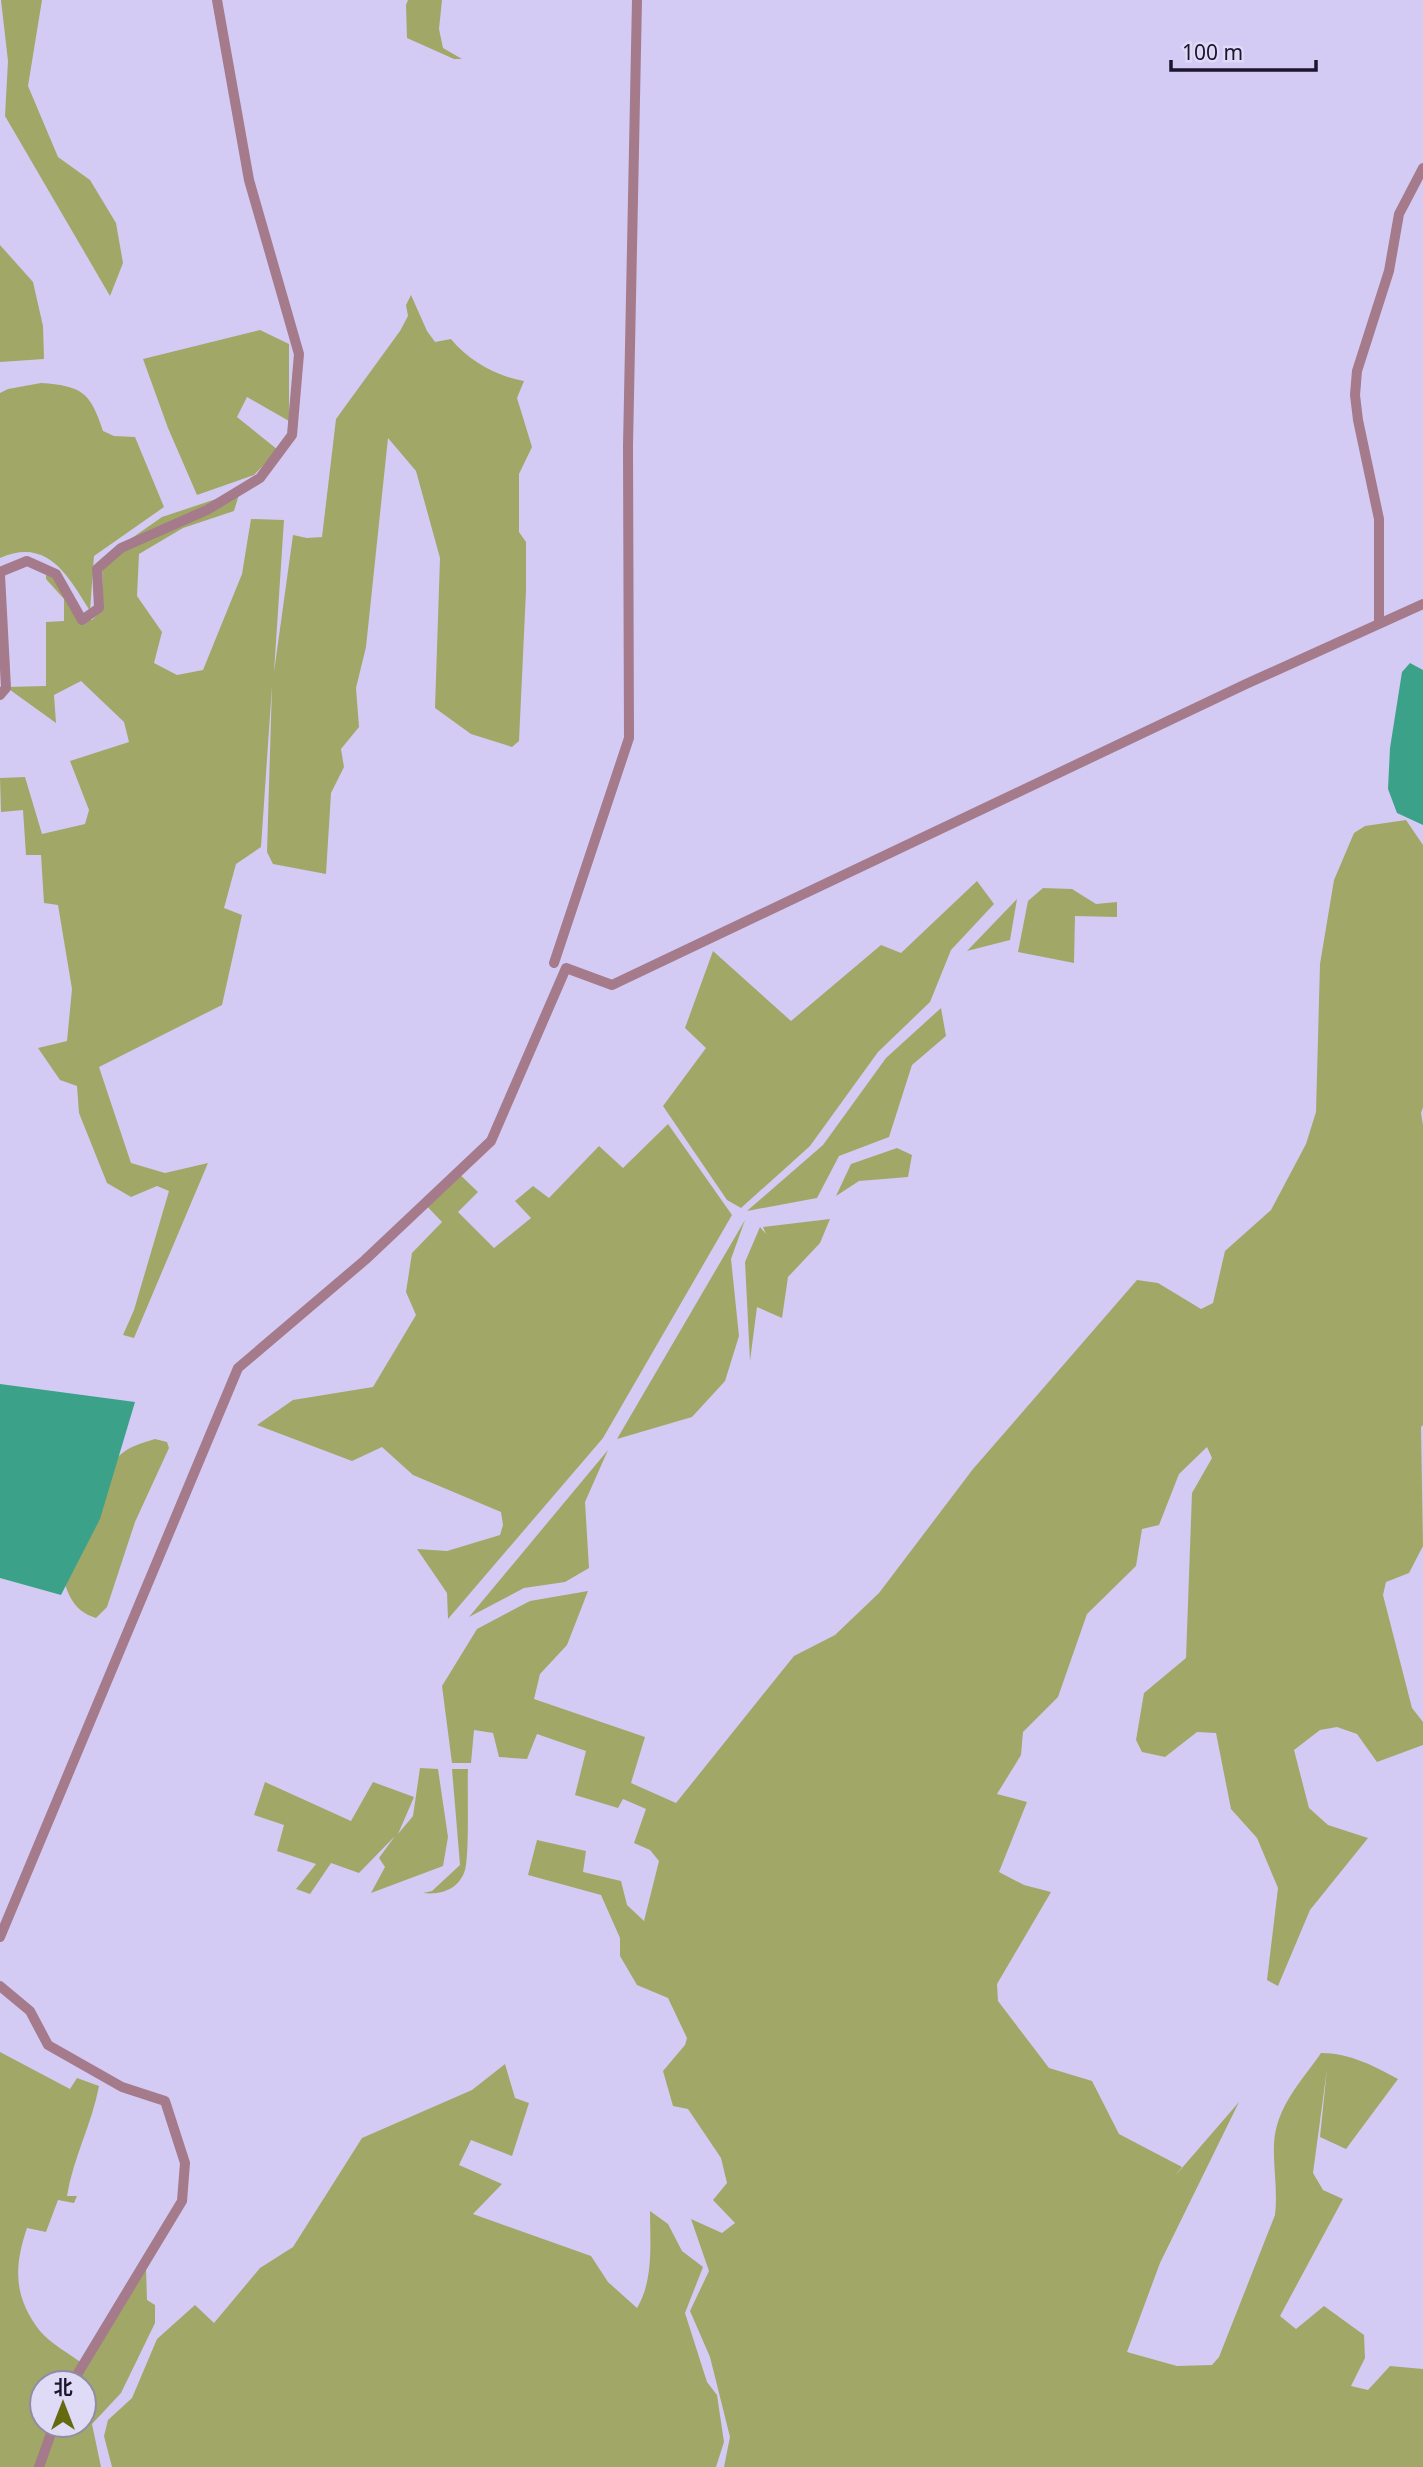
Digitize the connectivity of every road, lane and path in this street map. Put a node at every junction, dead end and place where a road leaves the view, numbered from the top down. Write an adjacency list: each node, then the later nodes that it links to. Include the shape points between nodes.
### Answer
1 (217, 0): 4 (street, via 249,180 299,355 292,435 260,478 206,510 121,548 97,569 99,608 82,620 56,575 27,561)
2 (636, 0): 8 (street, via 628,446 629,738)
3 (1423, 168): 6 (street, via 1399,214 1389,271 1357,371 1358,420 1379,519)
4 (0, 574): 7 (street, via 6,688)
5 (1423, 604): 6 (street)
6 (1379, 622): 9 (street, via 612,985 566,968 491,1141 365,1260 238,1368)
7 (0, 695)
8 (554, 963)
9 (0, 1937)
10 (0, 1986): 11 (street, via 30,2011 48,2045 122,2087 164,2101 185,2163 182,2201)
11 (80, 2369)
12 (49, 2439): 13 (street)
13 (39, 2467)

